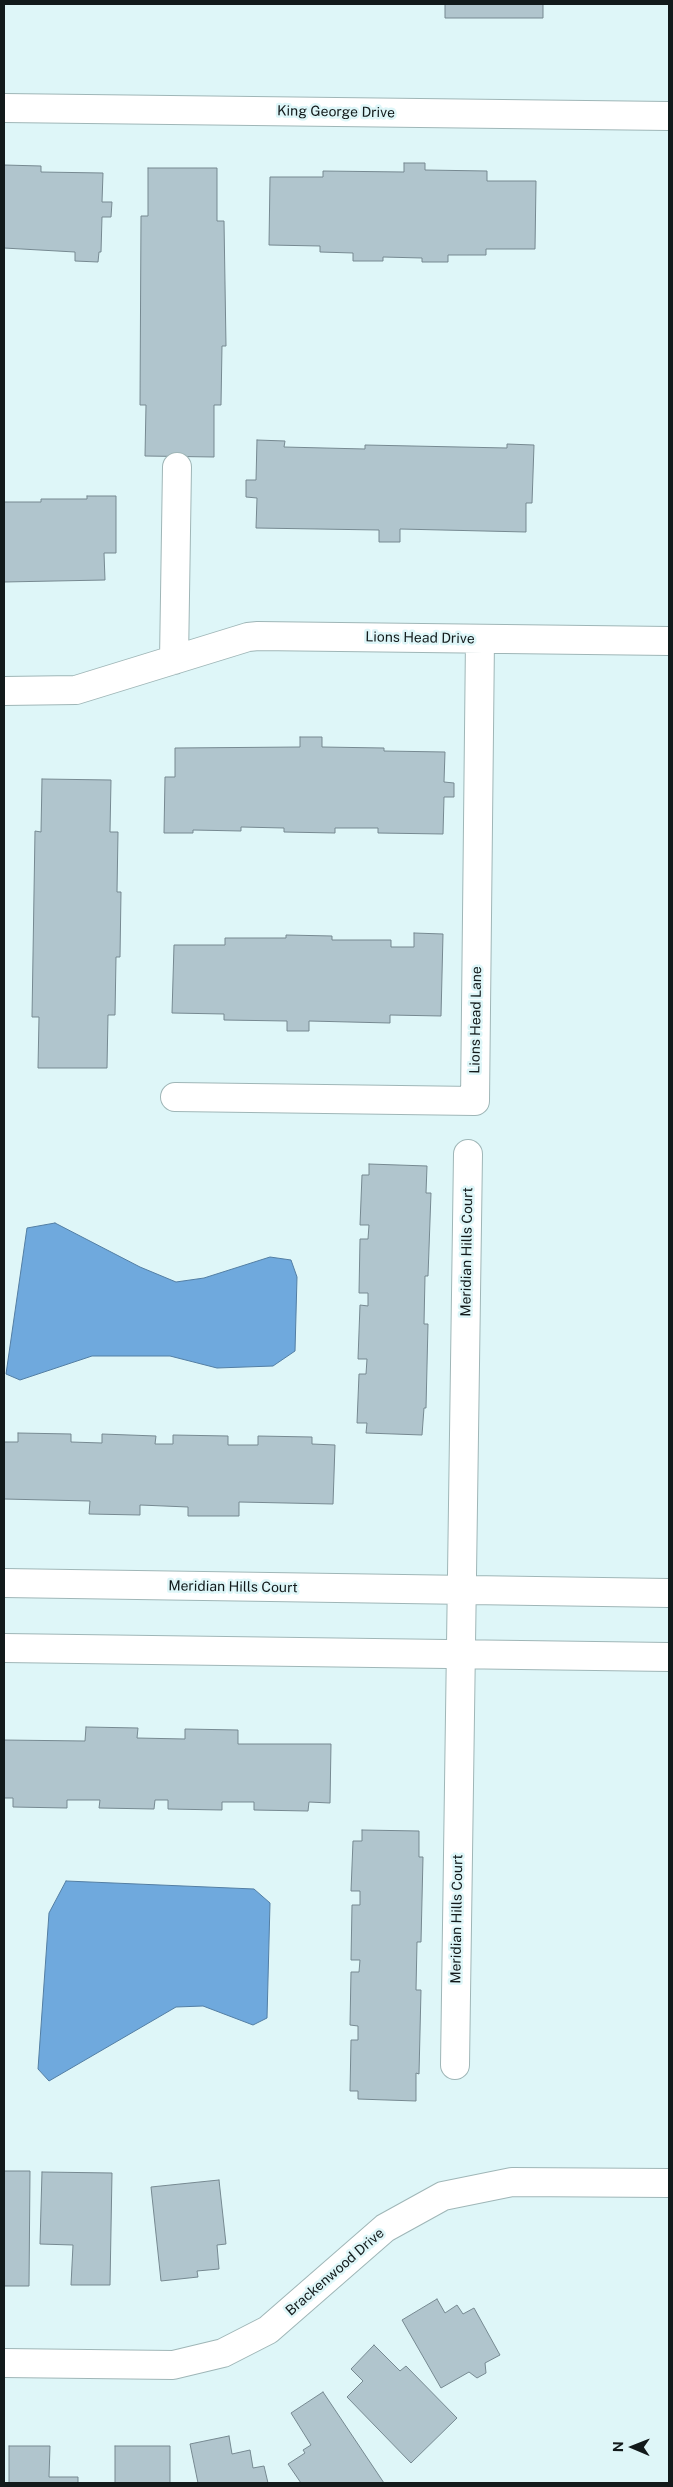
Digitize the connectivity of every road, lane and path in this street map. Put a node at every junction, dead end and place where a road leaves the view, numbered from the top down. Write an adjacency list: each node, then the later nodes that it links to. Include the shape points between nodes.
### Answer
1 (4, 108): 2 (street, King George Drive)
2 (669, 116)
3 (177, 467): 6 (street)
4 (480, 639): 5 (street, Lions Head Drive); 6 (street, Lions Head Drive, via 258,636); 8 (street, Lions Head Lane, via 475,1101)
5 (669, 641)
6 (174, 660): 7 (street, Lions Head Drive, via 76,690)
7 (4, 691)
8 (175, 1098)
9 (468, 1154): 11 (street, Meridian Hills Court)
10 (4, 1583): 11 (street, Meridian Hills Court)
11 (462, 1590): 12 (street, Meridian Hills Court); 14 (street, Meridian Hills Court)
12 (669, 1593)
13 (4, 1648): 14 (street)
14 (461, 1654): 15 (street); 16 (street, Meridian Hills Court)
15 (669, 1657)
16 (455, 2065)
17 (669, 2183): 18 (street, Brackenwood Drive, via 512,2182 443,2196 385,2228 268,2330 223,2353 173,2366)
18 (4, 2363)

